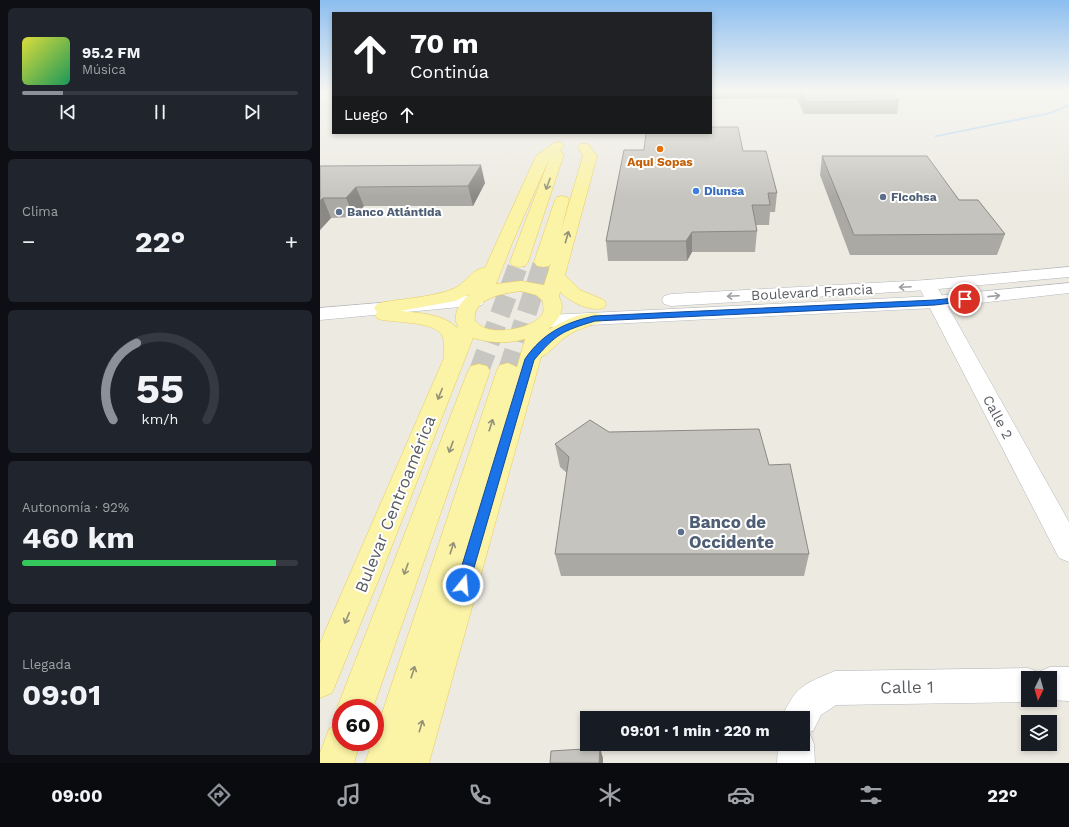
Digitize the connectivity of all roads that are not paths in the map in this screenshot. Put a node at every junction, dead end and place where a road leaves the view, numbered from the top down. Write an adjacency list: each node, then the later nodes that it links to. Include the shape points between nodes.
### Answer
1 (559, 140): 2 (main road, via 543,156); 3 (main road, one-way to 3, via 557,158)
2 (505, 241): 9 (main road); 11 (main road, via 478,279 465,291)
3 (519, 262)
4 (543, 262): 6 (main road, one-way to 4, via 590,156 587,141 575,159)
5 (1069, 272): 8 (street, Boulevard Francia)
6 (556, 275): 10 (main road, via 571,293); 12 (main road)
7 (1069, 288): 8 (street, Boulevard Francia, one-way to 7)
8 (931, 294): 10 (street, Boulevard Francia); 18 (street, Calle 2)
9 (479, 298): 11 (street); 12 (main road, via 495,290 521,286 533,288 543,291); 14 (main road, via 466,310)
10 (596, 311): 12 (street, Boulevard Francia); 16 (main road, via 558,331)
11 (384, 312): 13 (street); 14 (street, via 436,316); 15 (main road, via 440,324 447,328 453,338)
12 (548, 312): 14 (main road, via 527,333 498,337 474,332); 16 (main road)
13 (326, 314)
14 (466, 323): 15 (main road, Bulevar Centroamérica)
15 (455, 358): 19 (main road, Bulevar Centroamérica, one-way to 19)
16 (519, 365): 28 (main road, one-way to 16); 29 (main road, one-way to 16)
17 (479, 371): 23 (main road, Bulevar Centroamérica, one-way to 23)
18 (1069, 549)
19 (320, 681)
20 (1057, 684): 21 (street)
21 (1069, 684)
22 (1021, 685): 24 (street, Calle 1, via 835,688 818,695)
23 (358, 699)
24 (802, 711)
25 (339, 751): 27 (main road)
26 (796, 751): 30 (street)
27 (335, 763)
28 (384, 763)
29 (410, 763)
30 (796, 763)

